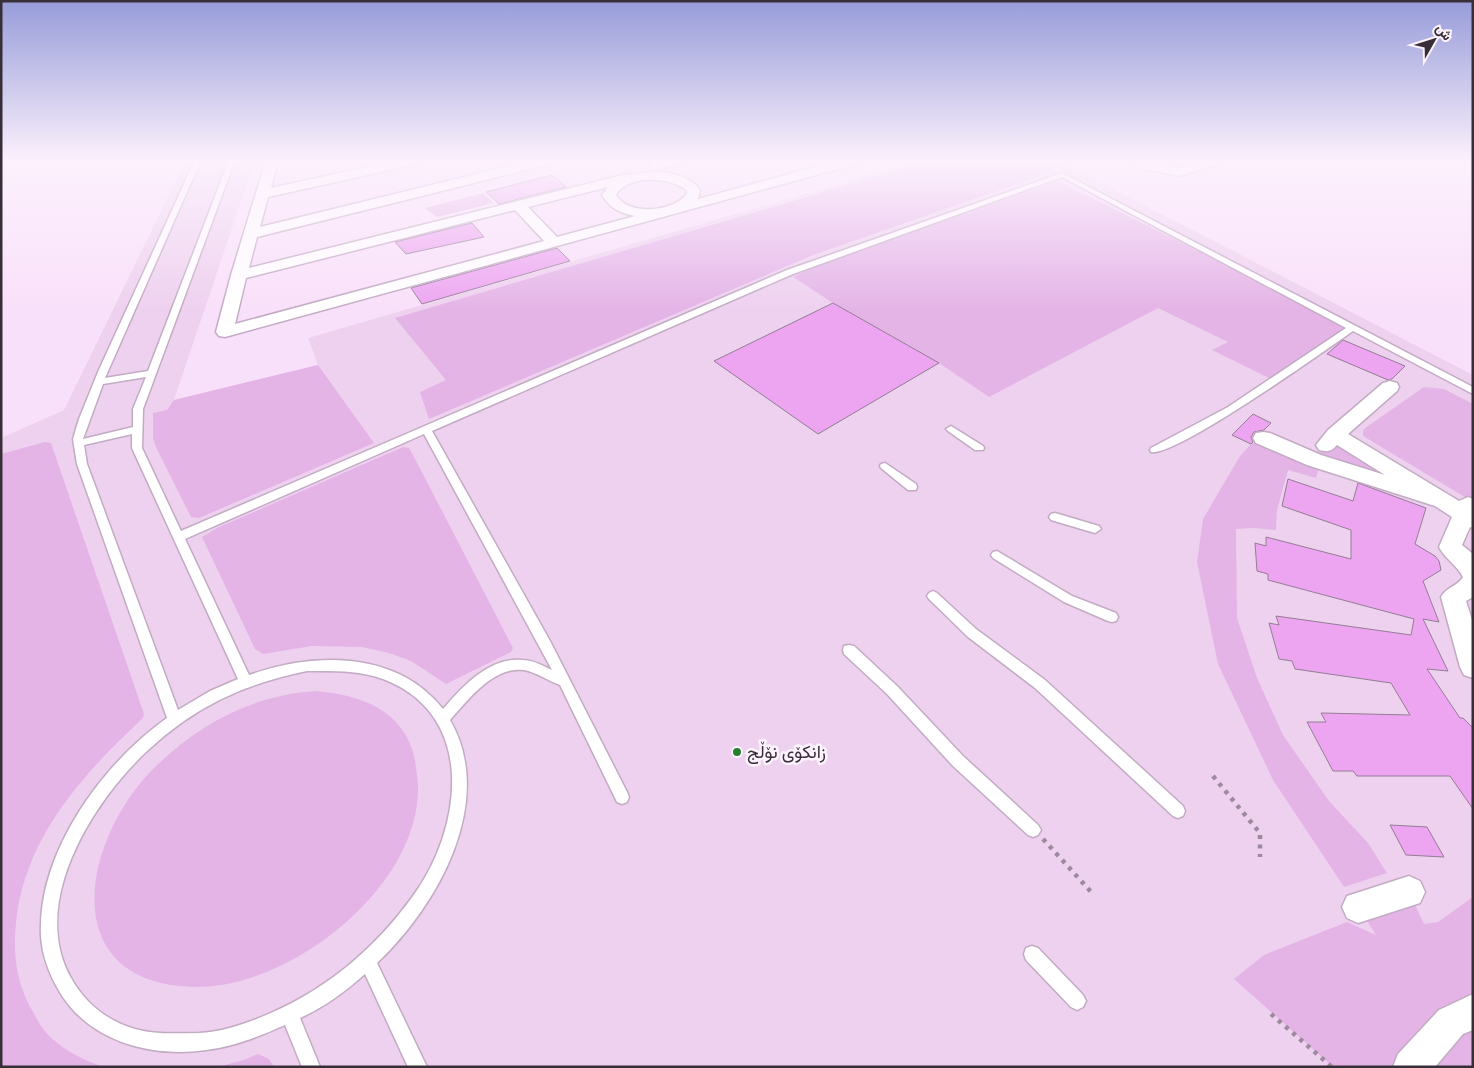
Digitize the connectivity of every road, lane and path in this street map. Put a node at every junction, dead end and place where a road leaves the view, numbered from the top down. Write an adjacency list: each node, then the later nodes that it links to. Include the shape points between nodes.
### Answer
1 (176, 210): 17 (lane)
2 (213, 210): 16 (lane)
3 (258, 210): 12 (street)
4 (349, 210): 12 (street)
5 (499, 210): 14 (street)
6 (523, 210): 13 (street)
7 (631, 210): 11 (street)
8 (671, 210): 11 (street)
9 (964, 210): 22 (lane, via 790,272)
10 (1128, 210): 15 (lane)
11 (667, 211): 13 (street)
12 (251, 234): 14 (street)
13 (553, 242): 14 (street, via 225,332)
14 (239, 275)
15 (1352, 328): 19 (lane); 27 (lane, via 1275,381)
16 (152, 373): 17 (lane); 20 (lane, via 138,409)
17 (99, 382): 25 (lane, via 84,419)
18 (1390, 387): 23 (street)
19 (1473, 391)
20 (138, 429): 25 (lane); 35 (lane, via 137,448)
21 (951, 429): 26 (lane)
22 (426, 430): 35 (lane); 44 (lane)
23 (1338, 432): 29 (street); 31 (street); 32 (street)
24 (1262, 438): 29 (street)
25 (79, 442): 47 (lane, via 82,464)
26 (979, 448)
27 (1155, 450)
28 (885, 466): 30 (lane)
29 (1317, 466): 31 (street)
30 (912, 487)
31 (1442, 501): 32 (street)
32 (1469, 512): 37 (street, via 1450,547 1466,561)
33 (1055, 517): 34 (lane)
34 (1095, 529)
35 (179, 537): 45 (lane)
36 (997, 555): 40 (lane, via 1068,600)
37 (1473, 573)
38 (1473, 581): 41 (street, via 1470,587 1453,597)
39 (933, 596): 50 (lane, via 972,633 1040,684)
40 (1112, 616)
41 (1468, 631): 43 (street)
42 (849, 650): 51 (lane, via 892,690 958,761)
43 (1473, 666)
44 (563, 681): 46 (lane, via 523,664 503,668 474,686); 49 (lane)
45 (246, 682): 46 (lane, via 307,666 361,667 406,683 424,697); 47 (lane, via 198,705)
46 (443, 719): 57 (lane, via 457,752 461,774 456,825 433,881 393,936)
47 (175, 722): 61 (lane, via 150,739 107,783 74,833 53,888 50,942 56,968 83,1011 127,1036 158,1042 222,1039)
48 (1213, 776): 52 (path, via 1260,833)
49 (622, 797)
50 (1178, 811)
51 (1034, 830): 54 (path)
52 (1260, 856)
53 (1409, 892): 55 (street)
54 (1093, 894)
55 (1358, 907)
56 (1032, 954): 58 (lane)
57 (368, 962): 61 (lane, via 331,991); 63 (lane)
58 (1077, 1002)
59 (1473, 1012): 65 (street, via 1451,1022)
60 (1271, 1014): 64 (path)
61 (290, 1015): 62 (lane)
62 (311, 1067)
63 (418, 1067)
64 (1332, 1067)
65 (1411, 1067)

